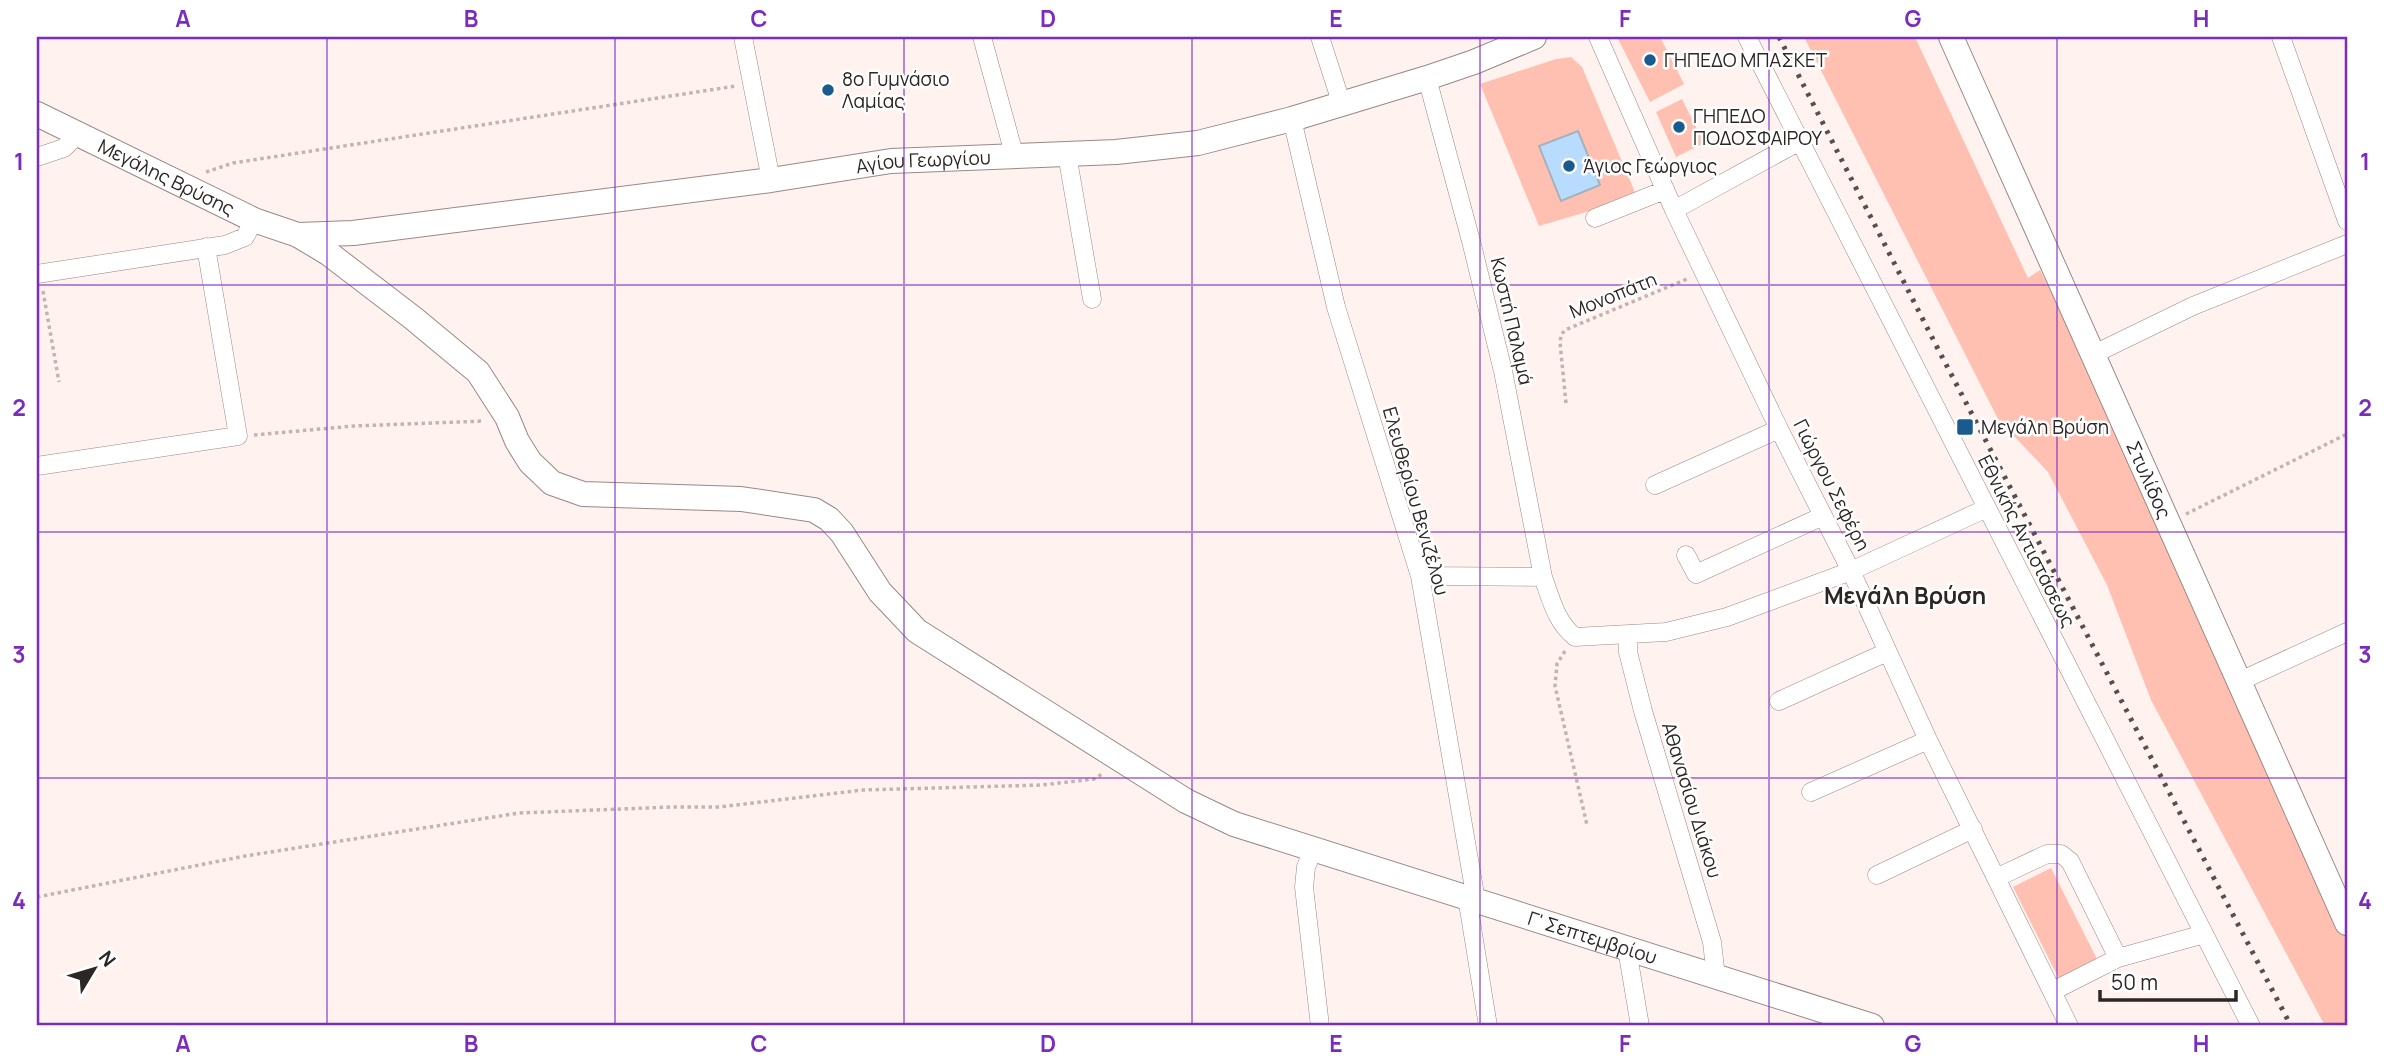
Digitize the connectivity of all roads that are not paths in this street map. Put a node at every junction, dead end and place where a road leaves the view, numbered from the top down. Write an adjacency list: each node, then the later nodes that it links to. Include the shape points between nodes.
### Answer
1 (743, 37): 18 (street)
2 (982, 37): 16 (street)
3 (1320, 37): 10 (street)
4 (1534, 37): 9 (street, Αγίου Γεωργίου)
5 (1598, 37): 19 (street, Γιώργου Σεφέρη)
6 (1747, 37): 14 (street, Εθνικής Αντιστάσεως)
7 (1951, 37): 29 (street, Στυλίδος)
8 (2281, 37): 23 (street)
9 (1427, 79): 10 (street, Αγίου Γεωργίου); 38 (street, Κωστή Παλαμά, via 1503,371)
10 (1342, 105): 12 (street, Αγίου Γεωργίου)
11 (37, 114): 13 (street, Μεγάλης Βρύσης)
12 (1292, 119): 15 (street, Αγίου Γεωργίου, via 1198,144); 37 (street, Ελευθερίου Βενιζέλου, via 1336,307)
13 (78, 134): 17 (street, via 64,148); 22 (street, Μεγάλης Βρύσης)
14 (1800, 141): 20 (street); 33 (street, Εθνικής Αντιστάσεως)
15 (1068, 154): 16 (street, Αγίου Γεωργίου); 28 (street)
16 (1014, 155): 18 (street, Αγίου Γεωργίου, via 891,161)
17 (37, 157)
18 (771, 180): 24 (street, Αγίου Γεωργίου, via 353,233)
19 (1664, 190): 20 (street, Γιώργου Σεφέρη); 21 (street)
20 (1674, 210): 30 (street, Γιώργου Σεφέρη)
21 (1595, 218)
22 (254, 220): 24 (street, Μεγάλης Βρύσης); 26 (street, via 237,242)
23 (2347, 221)
24 (298, 235): 47 (street, Γ' Σεπτεμβρίου, via 363,278 478,372 530,462 552,483 583,494 741,499 814,510 842,533 880,592 917,631 1208,814)
25 (2347, 244): 29 (street, via 2193,306)
26 (205, 247): 27 (street); 31 (street, via 238,436)
27 (38, 274)
28 (1093, 299)
29 (2092, 355): 42 (street, Στυλίδος)
30 (1779, 429): 32 (street); 34 (street, Γιώργου Σεφέρη)
31 (37, 466)
32 (1654, 485)
33 (1987, 508): 36 (street); 52 (street, Εθνικής Αντιστάσεως)
34 (1823, 516): 35 (street, via 1696,574); 36 (street, Γιώργου Σεφέρη)
35 (1686, 555)
36 (1851, 571): 40 (street, via 1700,625); 41 (street, Γιώργου Σεφέρη)
37 (1420, 576): 38 (street); 50 (street, Ελευθερίου Βενιζέλου)
38 (1543, 577): 40 (street, Κωστή Παλαμά, via 1557,616 1575,638)
39 (2347, 632): 42 (street)
40 (1628, 635): 55 (street, Αθανασίου Διάκου, via 1643,710 1712,942)
41 (1887, 652): 43 (street); 44 (street, Γιώργου Σεφέρη)
42 (2238, 682): 51 (street, Στυλίδος)
43 (1779, 701)
44 (1928, 740): 45 (street); 46 (street, Γιώργου Σεφέρη)
45 (1811, 792)
46 (1973, 829): 48 (street); 49 (street, Γιώργου Σεφέρη)
47 (1312, 850): 50 (street, Γ' Σεπτεμβρίου); 57 (street, via 1304,887)
48 (1877, 875)
49 (1996, 878): 54 (street, via 2047,854 2061,854 2070,861); 56 (street, Γιώργου Σεφέρη)
50 (1472, 898): 53 (street, Γ' Σεπτεμβρίου); 58 (street, Ελευθερίου Βενιζέλου)
51 (2347, 923)
52 (2204, 934): 54 (street); 62 (street, Εθνικής Αντιστάσεως)
53 (1627, 949): 55 (street, Γ' Σεπτεμβρίου); 59 (street)
54 (2118, 958): 56 (street)
55 (1716, 977): 60 (street, Γ' Σεπτεμβρίου)
56 (2053, 990): 61 (street, Γιώργου Σεφέρη)
57 (1320, 1026)
58 (1488, 1026)
59 (1640, 1026)
60 (1872, 1026)
61 (2069, 1026)
62 (2251, 1026)

